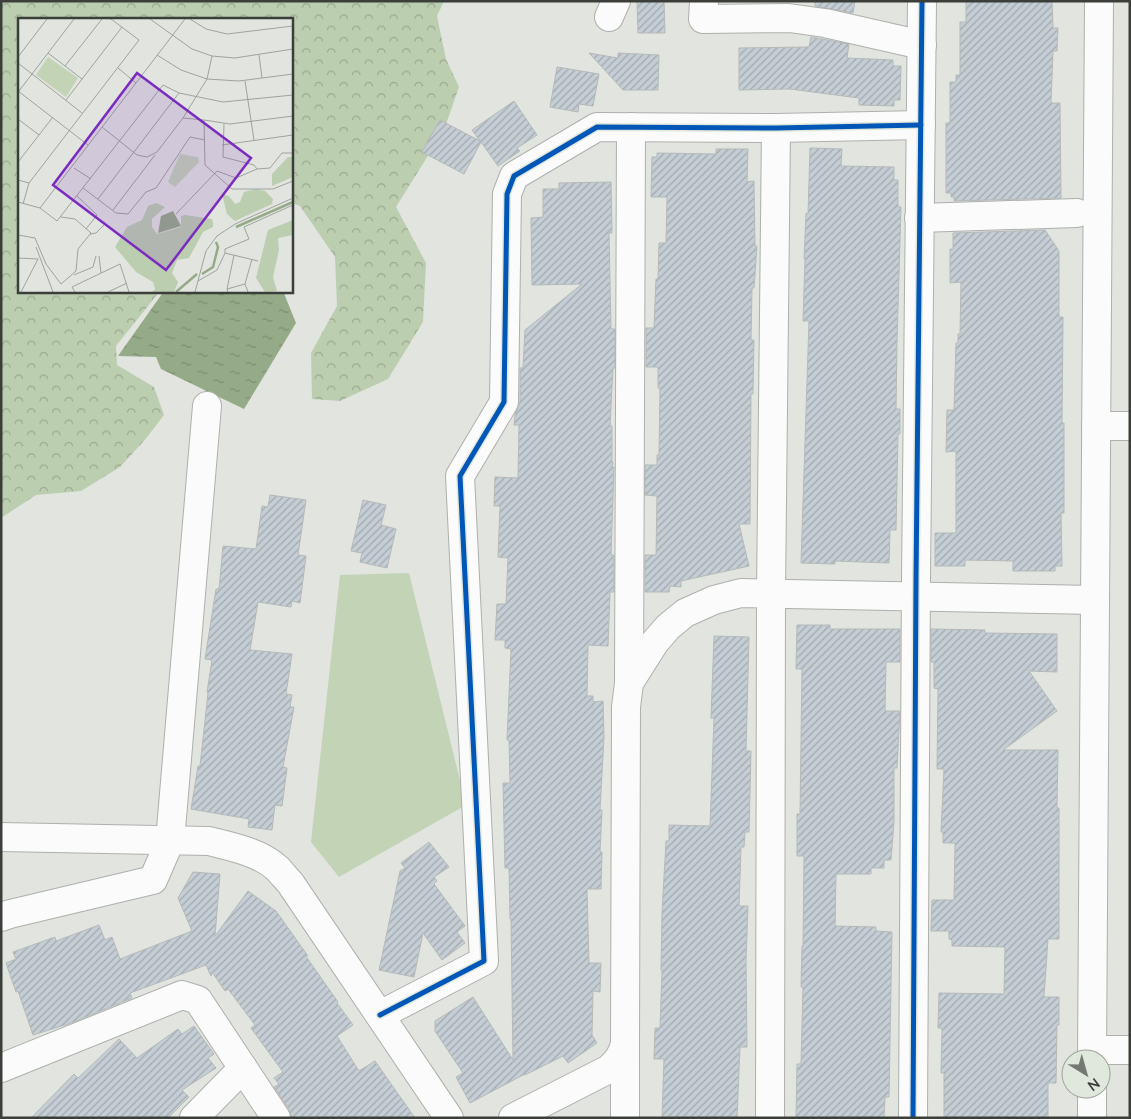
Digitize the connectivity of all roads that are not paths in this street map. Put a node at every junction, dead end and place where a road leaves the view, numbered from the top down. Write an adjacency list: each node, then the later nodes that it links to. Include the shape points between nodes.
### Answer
1 (704, 1): 4 (street, via 703,19 789,18)
2 (922, 1): 4 (street)
3 (1099, 1): 11 (street)
4 (922, 44): 5 (street)
5 (921, 125): 7 (street); 9 (street)
6 (631, 127): 7 (street); 16 (street); 20 (street, via 597,127 514,176 507,194 504,402 460,476 484,961)
7 (776, 128): 13 (street)
8 (1077, 214): 9 (street)
9 (919, 218): 14 (street)
10 (207, 406): 18 (street)
11 (1096, 426): 12 (street); 15 (street)
12 (1130, 426)
13 (771, 594): 14 (street); 16 (street, via 741,593 685,613 655,642); 33 (street)
14 (916, 596): 15 (street); 34 (street)
15 (1095, 600): 22 (street)
16 (629, 683): 21 (street, via 626,706)
17 (1, 837): 18 (street)
18 (170, 841): 19 (street, via 153,880); 20 (street, via 209,841 258,857 276,868 291,884)
19 (1, 918)
20 (380, 1015): 30 (street)
21 (625, 1044): 31 (street, via 622,1055 608,1069); 32 (street)
22 (1092, 1049)
23 (1130, 1050): 24 (street)
24 (1111, 1052)
25 (1, 1068): 26 (street, via 182,995 198,1000)
26 (243, 1068): 28 (street); 29 (street)
27 (1092, 1099): 35 (street)
28 (194, 1118)
29 (276, 1118)
30 (449, 1118)
31 (513, 1118)
32 (625, 1118)
33 (770, 1118)
34 (913, 1118)
35 (1092, 1118)

